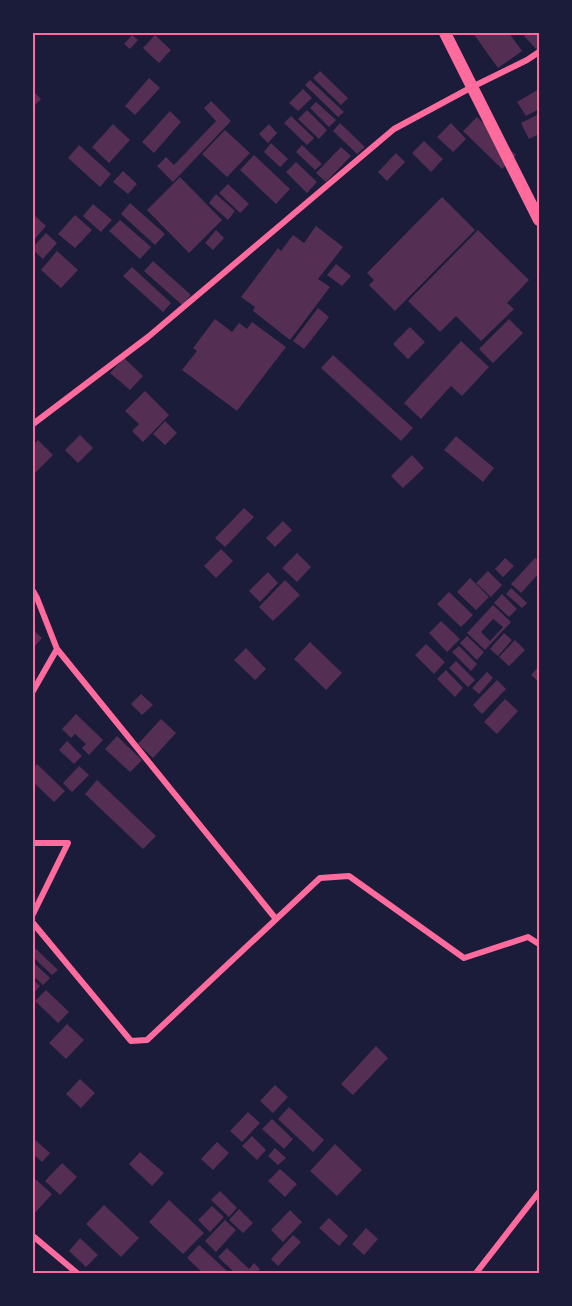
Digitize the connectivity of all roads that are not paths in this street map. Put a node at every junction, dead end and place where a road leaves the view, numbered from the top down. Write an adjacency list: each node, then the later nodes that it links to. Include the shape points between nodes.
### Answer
1 (445, 33): 3 (highway)
2 (539, 52): 3 (street)
3 (472, 87): 4 (highway); 5 (street, via 394,129 148,337)
4 (539, 220)
5 (33, 424)
6 (33, 591): 7 (street)
7 (57, 649): 8 (street); 11 (street)
8 (33, 691)
9 (33, 843): 10 (street, via 68,843)
10 (33, 914)
11 (276, 919): 12 (street, via 147,1040 131,1041); 13 (street, via 320,878 349,876 464,958 528,936)
12 (33, 923)
13 (539, 944)
14 (539, 1192): 17 (street)
15 (33, 1236): 16 (street)
16 (77, 1273)
17 (476, 1273)

